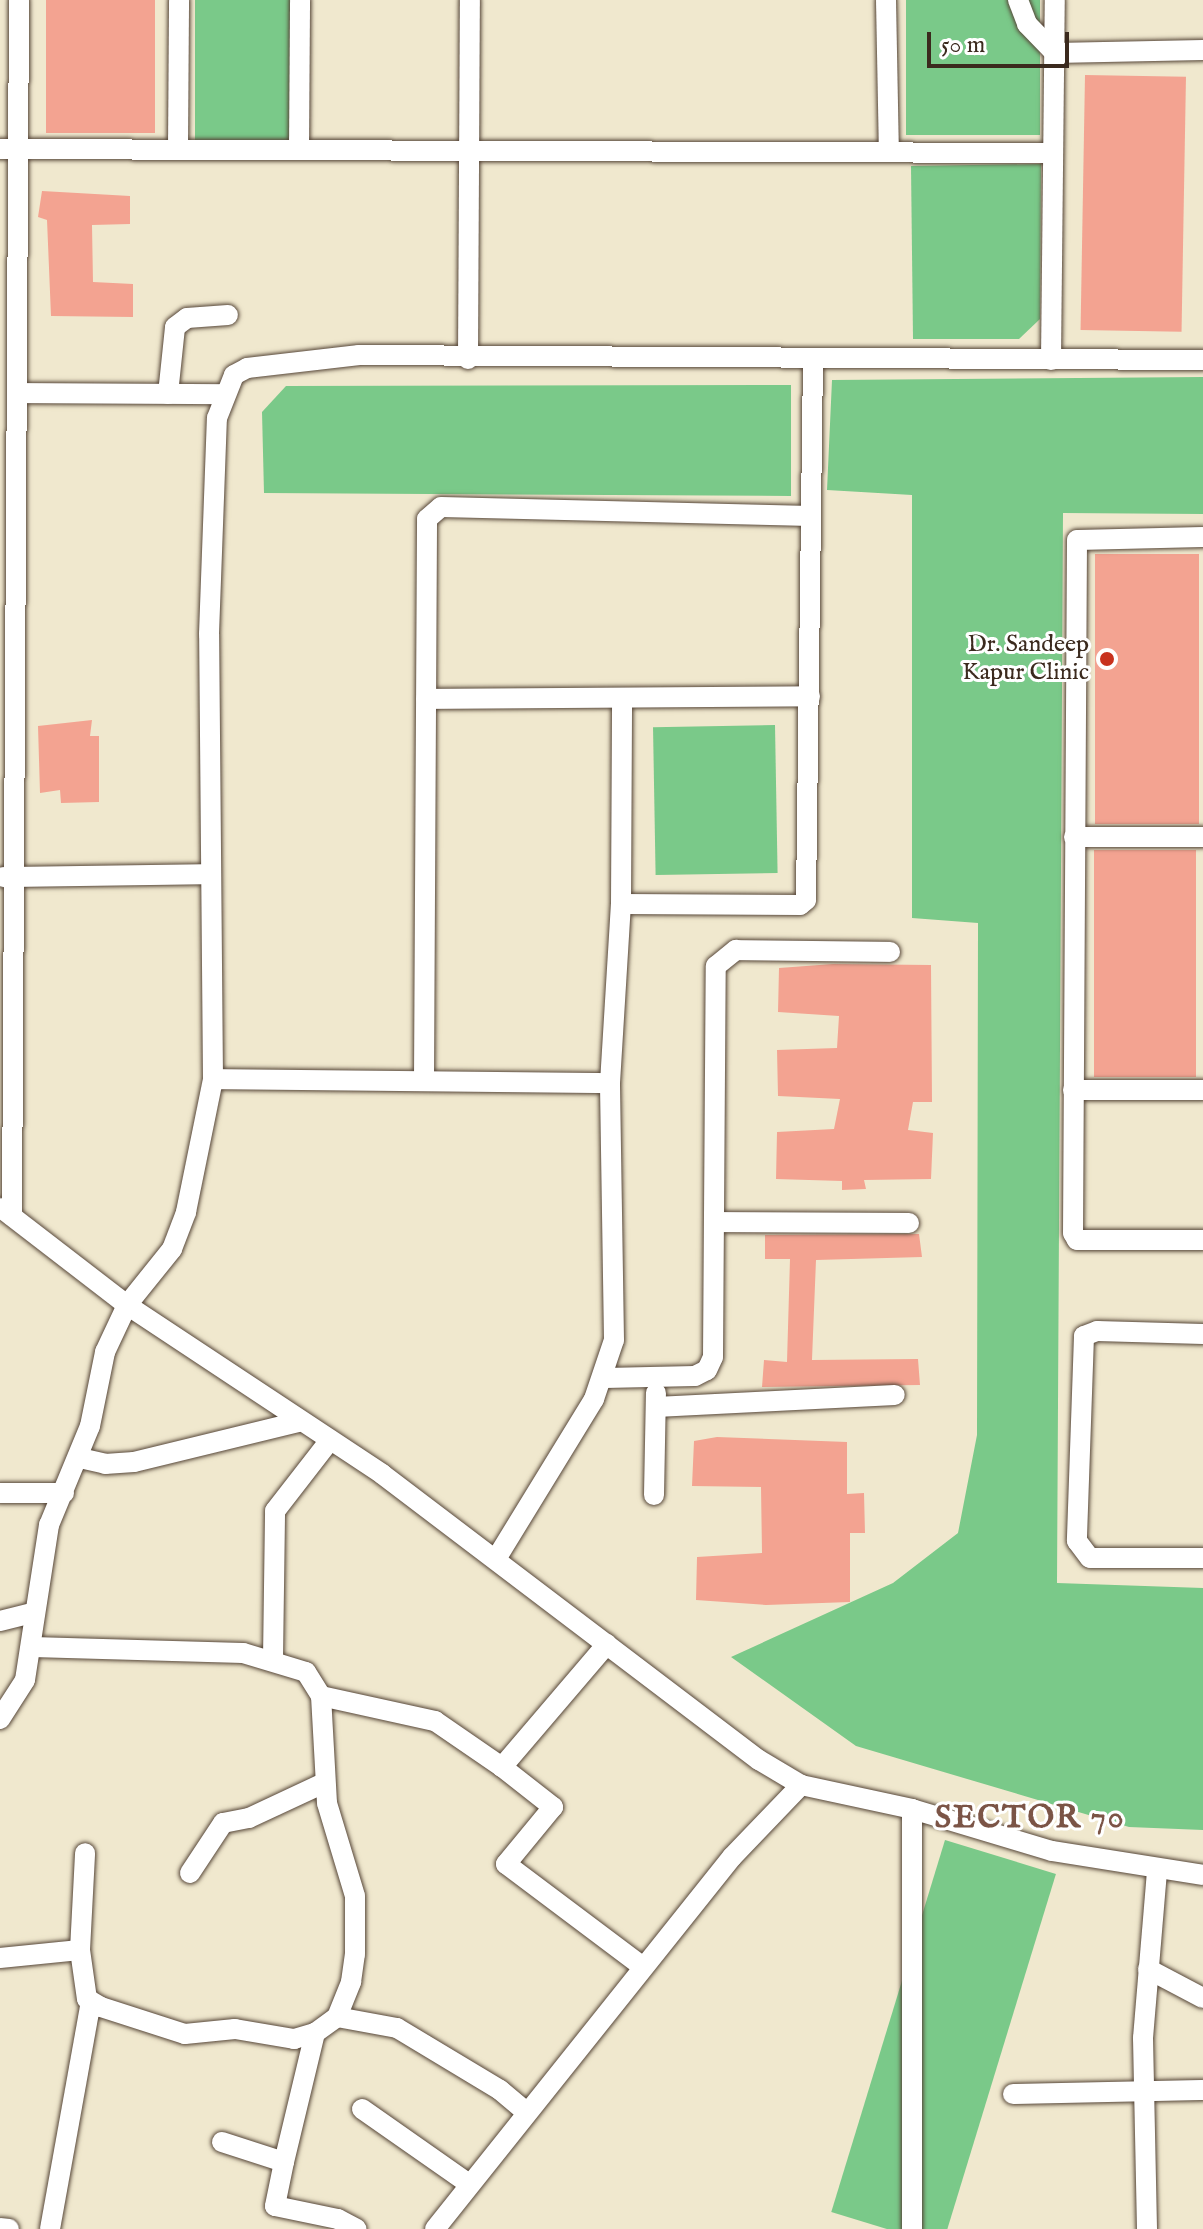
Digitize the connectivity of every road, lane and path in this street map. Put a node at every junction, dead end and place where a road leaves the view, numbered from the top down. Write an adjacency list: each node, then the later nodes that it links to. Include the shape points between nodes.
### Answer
1 (19, 0): 10 (street)
2 (179, 0): 11 (street)
3 (300, 0): 12 (street)
4 (470, 0): 14 (street)
5 (886, 0): 13 (street)
6 (1018, 0): 9 (street, via 1027,24)
7 (1055, 0): 9 (street)
8 (1203, 50): 9 (street)
9 (1055, 53): 15 (street)
10 (8, 149): 11 (street); 21 (street)
11 (178, 149): 12 (street)
12 (299, 150): 14 (street)
13 (889, 150): 14 (street); 15 (street)
14 (470, 152): 17 (street)
15 (1053, 153): 18 (street)
16 (228, 315): 22 (street, via 187,318 175,327)
17 (468, 359): 20 (street); 23 (street, via 359,355 247,368 234,375)
18 (1051, 360): 19 (street); 20 (street)
19 (1203, 360)
20 (813, 361): 24 (street)
21 (17, 393): 22 (street); 32 (street)
22 (168, 394): 23 (street)
23 (224, 394): 31 (street, via 217,418 209,634)
24 (811, 516): 26 (street); 27 (street, via 433,511 427,519)
25 (1203, 537): 29 (street, via 1077,539)
26 (810, 696): 28 (street); 33 (street, via 805,902)
27 (426, 699): 28 (street); 36 (street)
28 (622, 699): 33 (street)
29 (1074, 837): 30 (street); 38 (street)
30 (1203, 837)
31 (211, 874): 32 (street); 35 (street)
32 (7, 877): 40 (street)
33 (621, 904): 37 (street)
34 (890, 952): 41 (street, via 736,950 721,959 715,971)
35 (213, 1079): 36 (street); 44 (street, via 186,1212 172,1249)
36 (424, 1080): 37 (street)
37 (610, 1083): 47 (street, via 614,1340)
38 (1073, 1090): 39 (street); 43 (street, via 1075,1239)
39 (1203, 1090)
40 (6, 1212): 44 (street)
41 (714, 1222): 42 (street); 46 (street, via 713,1357 702,1375)
42 (909, 1223)
43 (1203, 1240)
44 (127, 1305): 50 (street); 52 (street, via 105,1352)
45 (1203, 1334): 56 (street, via 1097,1331 1084,1336 1077,1541 1090,1558)
46 (657, 1377): 47 (street); 49 (street)
47 (605, 1378): 57 (street)
48 (895, 1395): 49 (street)
49 (656, 1407): 55 (street)
50 (298, 1422): 51 (street); 52 (street, via 134,1462)
51 (330, 1440): 57 (street); 62 (street, via 275,1511)
52 (80, 1458): 54 (street)
53 (0, 1493): 54 (street)
54 (64, 1493): 58 (street, via 49,1525)
55 (654, 1495)
56 (1203, 1558)
57 (496, 1559): 60 (street)
58 (35, 1612): 59 (street); 61 (street)
59 (0, 1621)
60 (607, 1644): 65 (street); 67 (street, via 759,1760)
61 (32, 1647): 62 (street, via 208,1651); 64 (street, via 25,1680)
62 (273, 1659): 63 (street, via 306,1672)
63 (321, 1696): 65 (street, via 435,1721); 66 (street)
64 (0, 1719)
65 (502, 1767): 75 (street, via 553,1807 506,1864)
66 (324, 1783): 71 (street, via 249,1818 223,1823); 79 (street, via 335,1845 358,1915 351,1982)
67 (801, 1785): 68 (street); 75 (street, via 732,1857)
68 (912, 1809): 70 (street, via 1009,1841); 94 (street)
69 (85, 1853): 73 (street)
70 (1157, 1870): 72 (street); 76 (street)
71 (190, 1873)
72 (1203, 1875)
73 (80, 1950): 74 (street); 78 (street, via 83,1984)
74 (0, 1958)
75 (643, 1967): 85 (street)
76 (1148, 1969): 77 (street); 81 (street)
77 (1203, 1998)
78 (91, 2002): 80 (street, via 198,2036 235,2029 278,2039); 91 (street)
79 (337, 2017): 80 (street); 85 (street, via 397,2028 500,2090)
80 (315, 2033): 87 (street)
81 (1146, 2090): 82 (street); 83 (street); 95 (street)
82 (1203, 2090)
83 (1013, 2094)
84 (362, 2109): 88 (street)
85 (527, 2113): 88 (street)
86 (222, 2142): 87 (street)
87 (284, 2162): 92 (street, via 275,2206 338,2219)
88 (469, 2184): 93 (street)
89 (0, 2228): 90 (street)
90 (9, 2229)
91 (50, 2229)
92 (357, 2229)
93 (435, 2229)
94 (912, 2229)
95 (1147, 2229)

